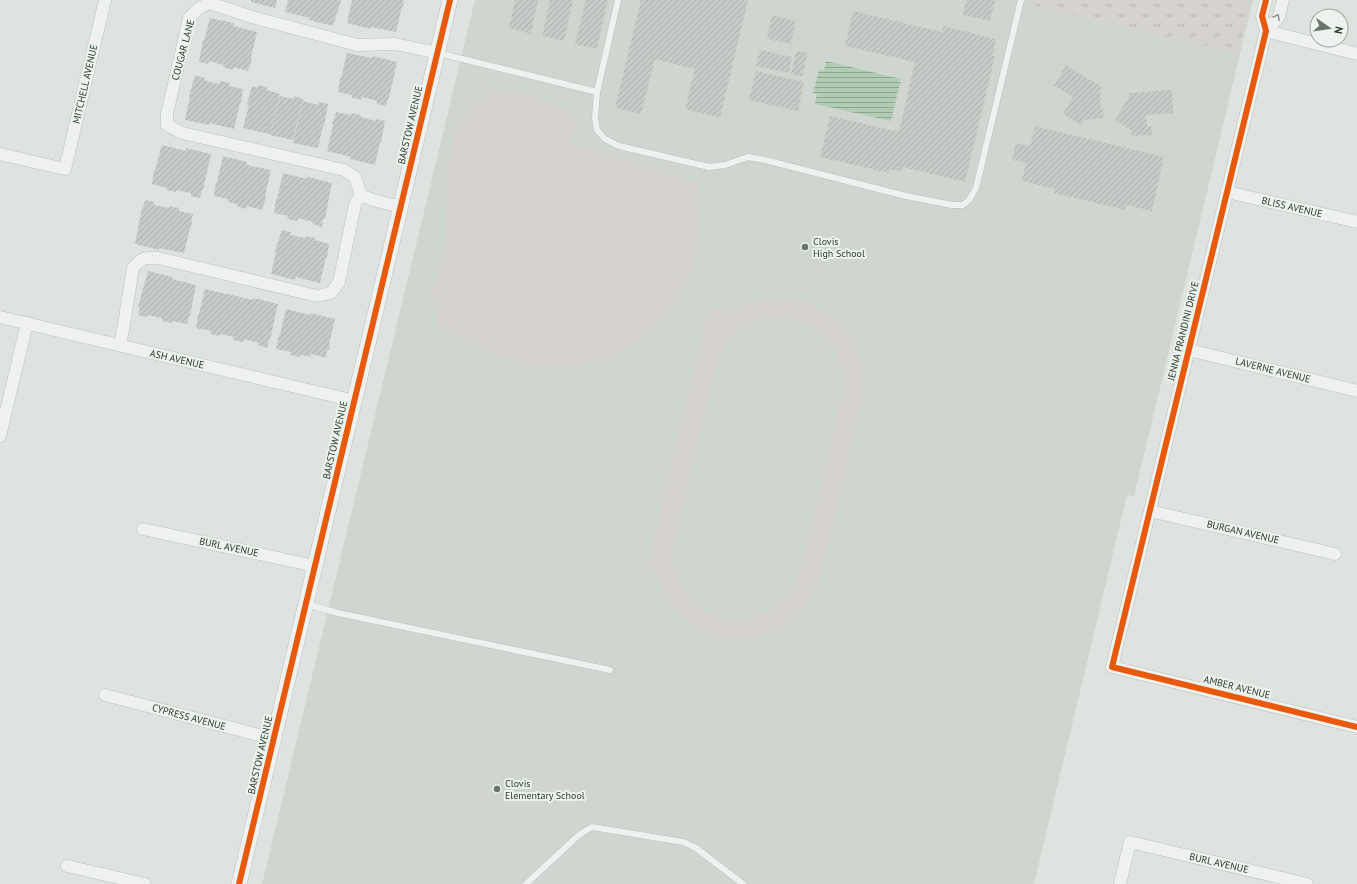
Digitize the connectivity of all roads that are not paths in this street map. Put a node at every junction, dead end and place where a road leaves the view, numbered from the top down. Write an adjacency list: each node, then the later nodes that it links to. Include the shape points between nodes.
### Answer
1 (105, 0): 11 (street, MITCHELL AVENUE, via 66,169)
2 (450, 0): 8 (street, BARSTOW AVENUE)
3 (618, 0): 10 (lane)
4 (1020, 0): 10 (lane, via 976,188 963,206 906,196 748,156 725,165 708,167 619,146 605,139 597,130)
5 (1266, 0): 7 (street, JENNA PRANDINI DRIVE, via 1262,16)
6 (1283, 0): 7 (street, JENNA PRANDINI DRIVE, one-way to 6, via 1279,17)
7 (1266, 31): 9 (street); 12 (street, JENNA PRANDINI DRIVE)
8 (438, 53): 10 (lane); 13 (street, COUGAR LANE, via 395,44 357,45 252,18 210,3 198,8 189,18 167,114 167,125 182,133 344,170 355,177); 14 (street, BARSTOW AVENUE)
9 (1357, 54)
10 (597, 92)
11 (0, 154)
12 (1227, 192): 15 (street, BLISS AVENUE); 19 (street, JENNA PRANDINI DRIVE)
13 (361, 195): 14 (street); 18 (street, via 355,204 339,282 331,293 318,296 158,258 147,258 139,260 133,268)
14 (401, 207): 21 (street, BARSTOW AVENUE)
15 (1357, 222)
16 (0, 317): 17 (street, ASH AVENUE)
17 (27, 323): 18 (street, ASH AVENUE); 22 (street)
18 (120, 345): 21 (street, ASH AVENUE)
19 (1189, 350): 20 (street, LAVERNE AVENUE); 23 (street, JENNA PRANDINI DRIVE)
20 (1357, 391)
21 (355, 401): 26 (street, BARSTOW AVENUE)
22 (0, 436)
23 (1150, 511): 25 (street, BURGAN AVENUE); 28 (street, JENNA PRANDINI DRIVE)
24 (143, 529): 26 (street, BURL AVENUE)
25 (1335, 554)
26 (315, 566): 27 (street, BARSTOW AVENUE)
27 (306, 604): 29 (lane, via 338,613); 32 (street, BARSTOW AVENUE)
28 (1112, 667): 31 (street, AMBER AVENUE)
29 (610, 670)
30 (104, 695): 32 (street, CYPRESS AVENUE)
31 (1357, 726)
32 (274, 739): 36 (street, BARSTOW AVENUE)
33 (67, 866): 35 (street)
34 (1289, 882): 39 (street, BURL AVENUE, via 1130,842); 40 (street, BURL AVENUE)
35 (145, 884)
36 (239, 884)
37 (526, 884): 38 (lane, via 592,826 683,842 696,848)
38 (743, 884)
39 (1120, 884)
40 (1307, 884)

